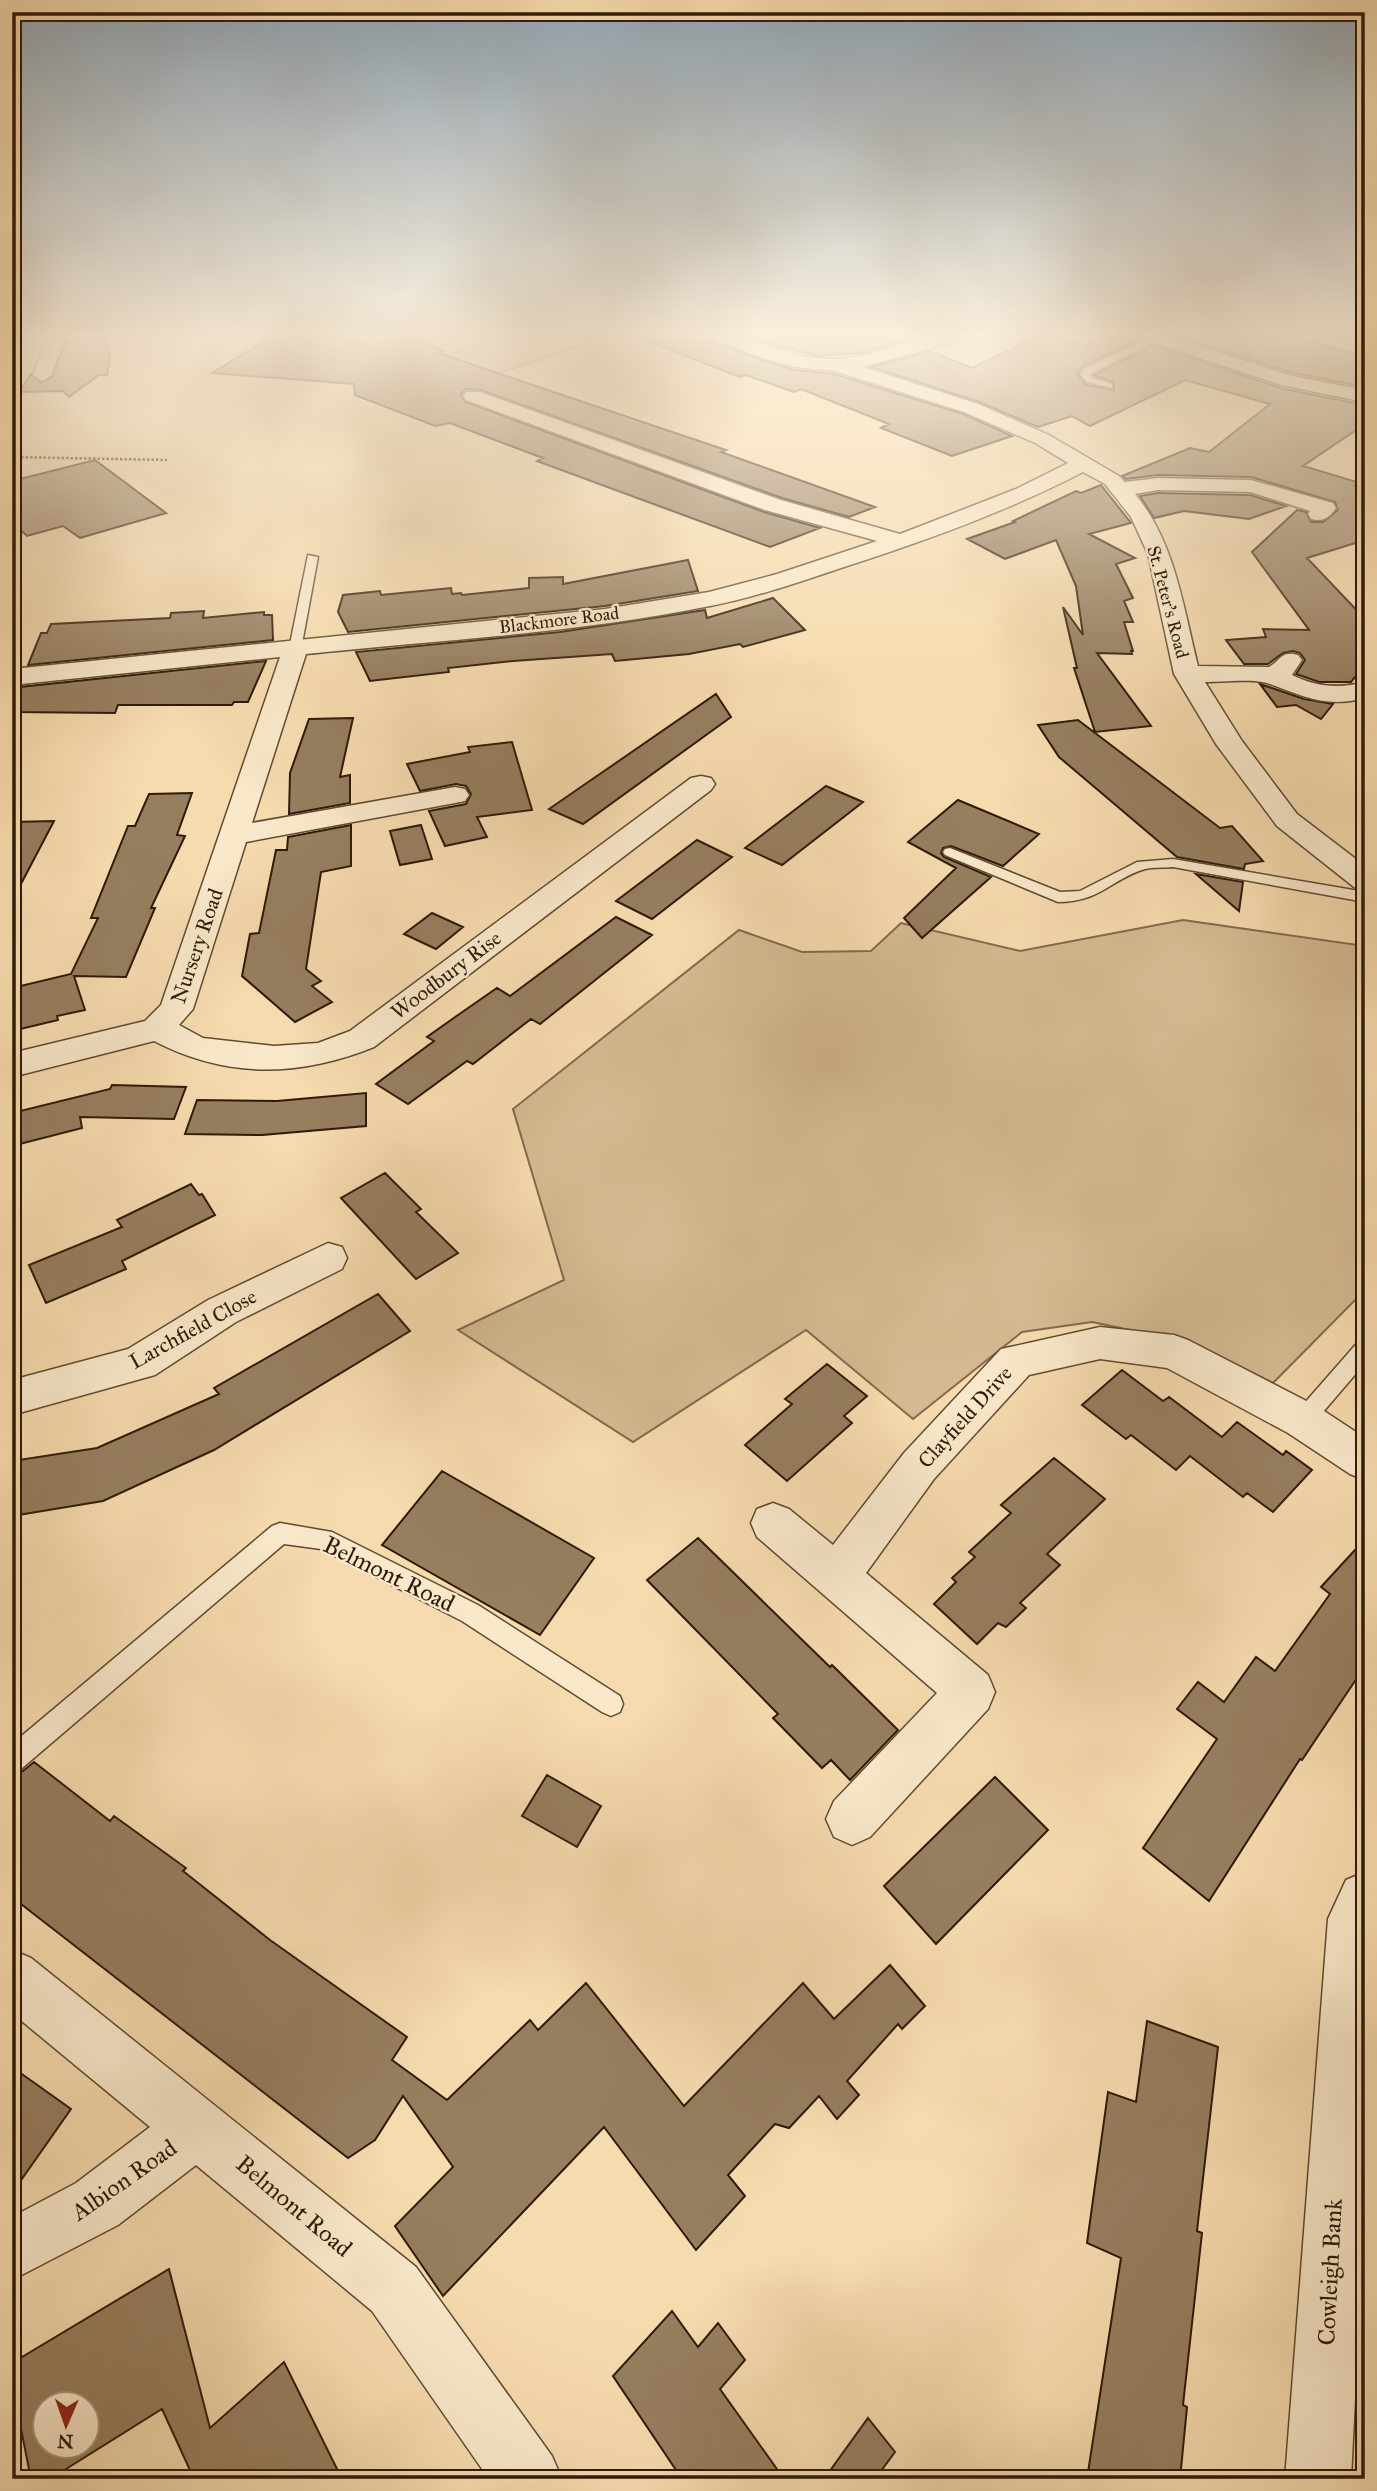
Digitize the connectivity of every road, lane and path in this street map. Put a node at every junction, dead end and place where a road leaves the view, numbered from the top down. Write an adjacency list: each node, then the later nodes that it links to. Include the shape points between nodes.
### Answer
1 (622, 450): 8 (street, via 773,505)
2 (1061, 450): 5 (street, St. Peter's Road)
3 (12, 457): 4 (path)
4 (167, 460)
5 (1083, 463): 6 (street, St. Peter's Road); 8 (street, Blackmore Road, via 1024,494)
6 (1121, 489): 7 (street, via 1158,484 1251,486); 11 (street, St. Peter's Road, via 1141,515 1159,554)
7 (1330, 508)
8 (901, 541): 10 (street, Blackmore Road, via 711,599 605,616)
9 (312, 557): 10 (lane)
10 (295, 649): 12 (street, Blackmore Road); 16 (street, Nursery Road)
11 (1187, 674): 13 (street, via 1282,668 1290,686 1312,692 1347,696); 18 (street, St. Peter's Road, via 1230,744 1287,820)
12 (12, 677)
13 (1365, 690)
14 (701, 784): 20 (street, Woodbury Rise, via 362,1039 319,1055 230,1055 188,1045)
15 (456, 795): 16 (street)
16 (234, 835): 20 (street, Nursery Road, via 176,1009)
17 (950, 852): 19 (lane, via 1058,897 1076,897 1142,866 1173,863)
18 (1365, 881)
19 (1365, 897)
20 (156, 1029): 21 (street)
21 (12, 1065)
22 (328, 1258): 24 (street, Larchfield Close, via 222,1311 140,1363)
23 (1365, 1348): 25 (lane)
24 (12, 1398)
25 (1303, 1420): 26 (street, Clayfield Drive); 28 (street, Clayfield Drive, via 1174,1352 1100,1343 1016,1361 919,1466)
26 (1365, 1461)
27 (773, 1523): 28 (street)
28 (837, 1577): 31 (street, via 971,1692)
29 (611, 1704): 30 (lane, Belmont Road, via 470,1613 324,1539 280,1533)
30 (12, 1760)
31 (852, 1819)
32 (1365, 1899): 35 (street, Cowleigh Bank, via 1355,1919)
33 (12, 1977): 34 (street, Belmont Road)
34 (198, 2127): 36 (street, Albion Road, via 97,2204); 37 (street, Belmont Road, via 394,2289)
35 (1350, 2184): 38 (street, Cowleigh Bank)
36 (12, 2250)
37 (529, 2479)
38 (1318, 2479)

